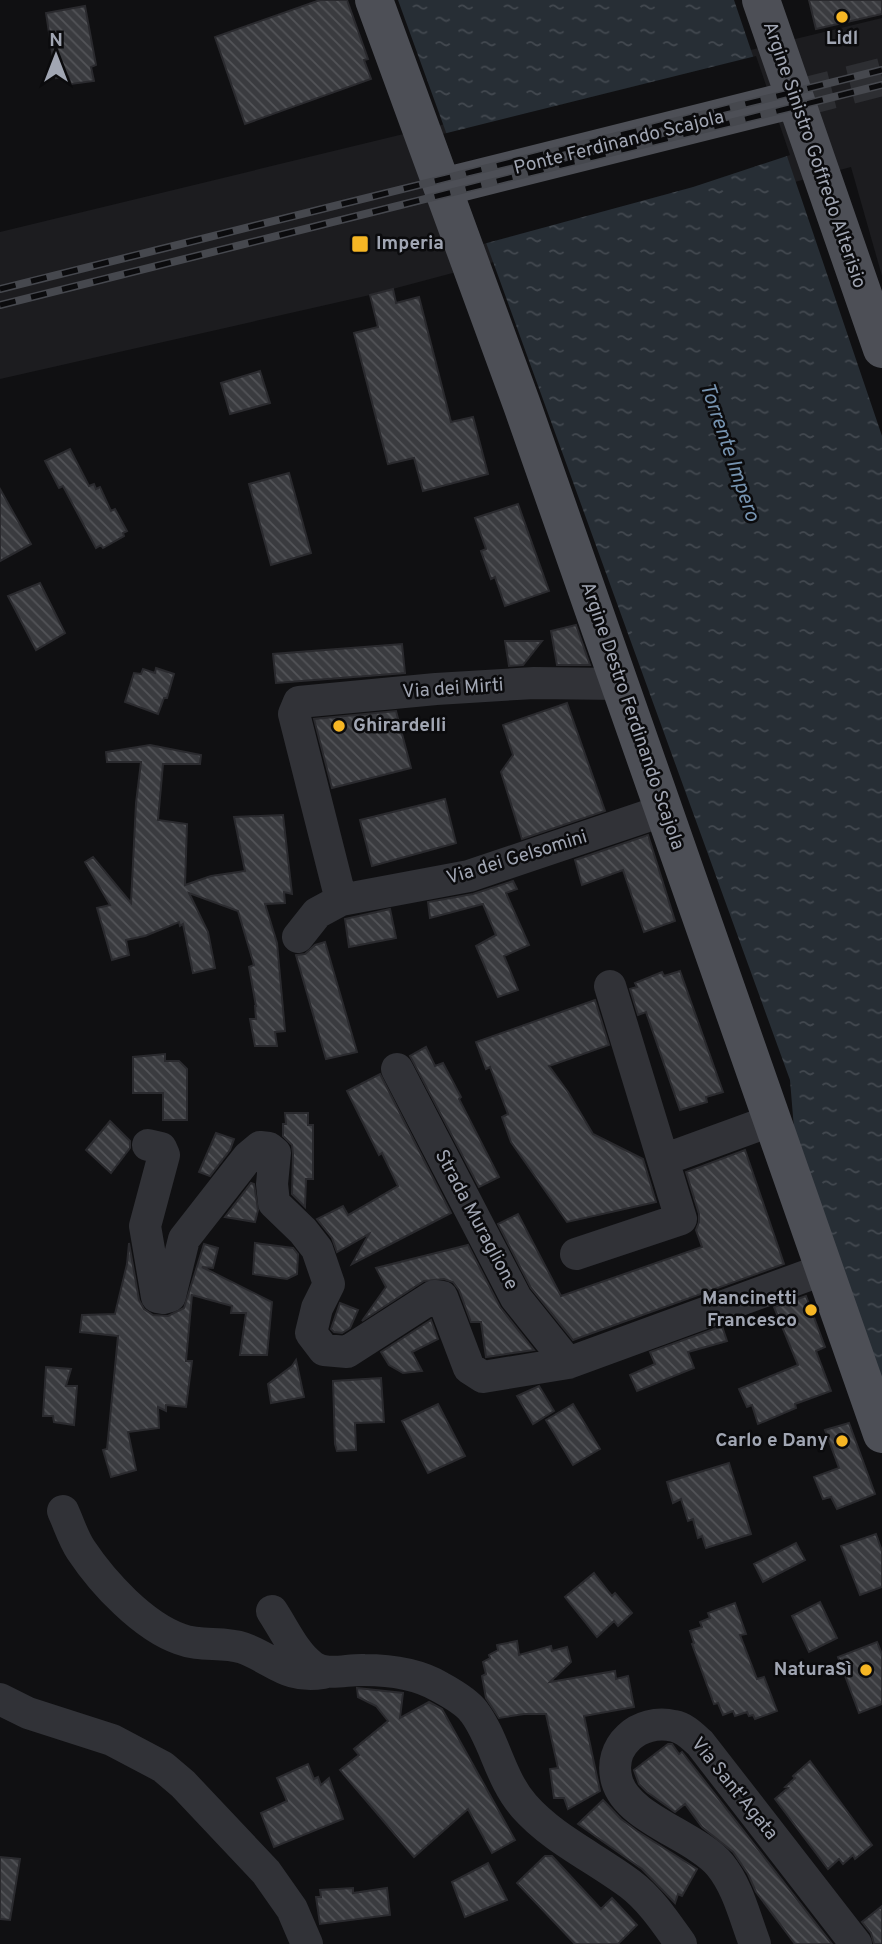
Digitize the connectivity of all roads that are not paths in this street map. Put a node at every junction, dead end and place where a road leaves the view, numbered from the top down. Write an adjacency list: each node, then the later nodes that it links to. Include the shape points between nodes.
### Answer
1 (374, 0): 4 (main road, Argine Destro Ferdinando Scajola)
2 (761, 0): 5 (main road, Argine Sinistro Goffredo Alterisio)
3 (795, 99): 4 (main road, Ponte Ferdinando Scajola)
4 (443, 187): 6 (main road, Argine Destro Ferdinando Scajola)
5 (882, 349)
6 (621, 684): 7 (main road, Argine Destro Ferdinando Scajola); 8 (street, Via dei Mirti, via 534,683 299,702 294,714)
7 (665, 810): 8 (street, Via dei Gelsomini, via 469,876); 12 (main road, Argine Destro Ferdinando Scajola)
8 (341, 900): 9 (street, Via dei Gelsomini, via 317,914)
9 (298, 937)
10 (610, 986): 14 (street)
11 (397, 1069): 17 (street, Strada Muraglione, via 516,1298)
12 (773, 1120): 14 (street); 16 (main road, Argine Destro Ferdinando Scajola)
13 (148, 1145): 17 (street, via 161,1148 164,1155 145,1226 157,1297 170,1296 184,1239 260,1146 275,1153 274,1203 317,1249 329,1284 311,1333 324,1350 347,1352 434,1296 442,1297 469,1367 483,1377)
14 (663, 1160): 15 (street, via 681,1219)
15 (576, 1254)
16 (825, 1269): 17 (street); 18 (main road, Argine Destro Ferdinando Scajola)
17 (568, 1363)
18 (882, 1434)
19 (64, 1511): 21 (street, via 82,1551 140,1616 156,1627 190,1642 245,1649 295,1674)
20 (272, 1611): 21 (street, via 304,1660)
21 (328, 1672): 24 (street, via 409,1675 440,1687 470,1708 519,1800 537,1821 631,1885)
22 (0, 1699): 23 (street, via 112,1741 163,1767 266,1872 292,1909)
23 (307, 1944)
24 (681, 1944)
25 (755, 1944): 26 (street, Via Sant'Agata, via 721,1867 636,1807 620,1790 615,1759 631,1734 672,1725 690,1734)
26 (856, 1944)

